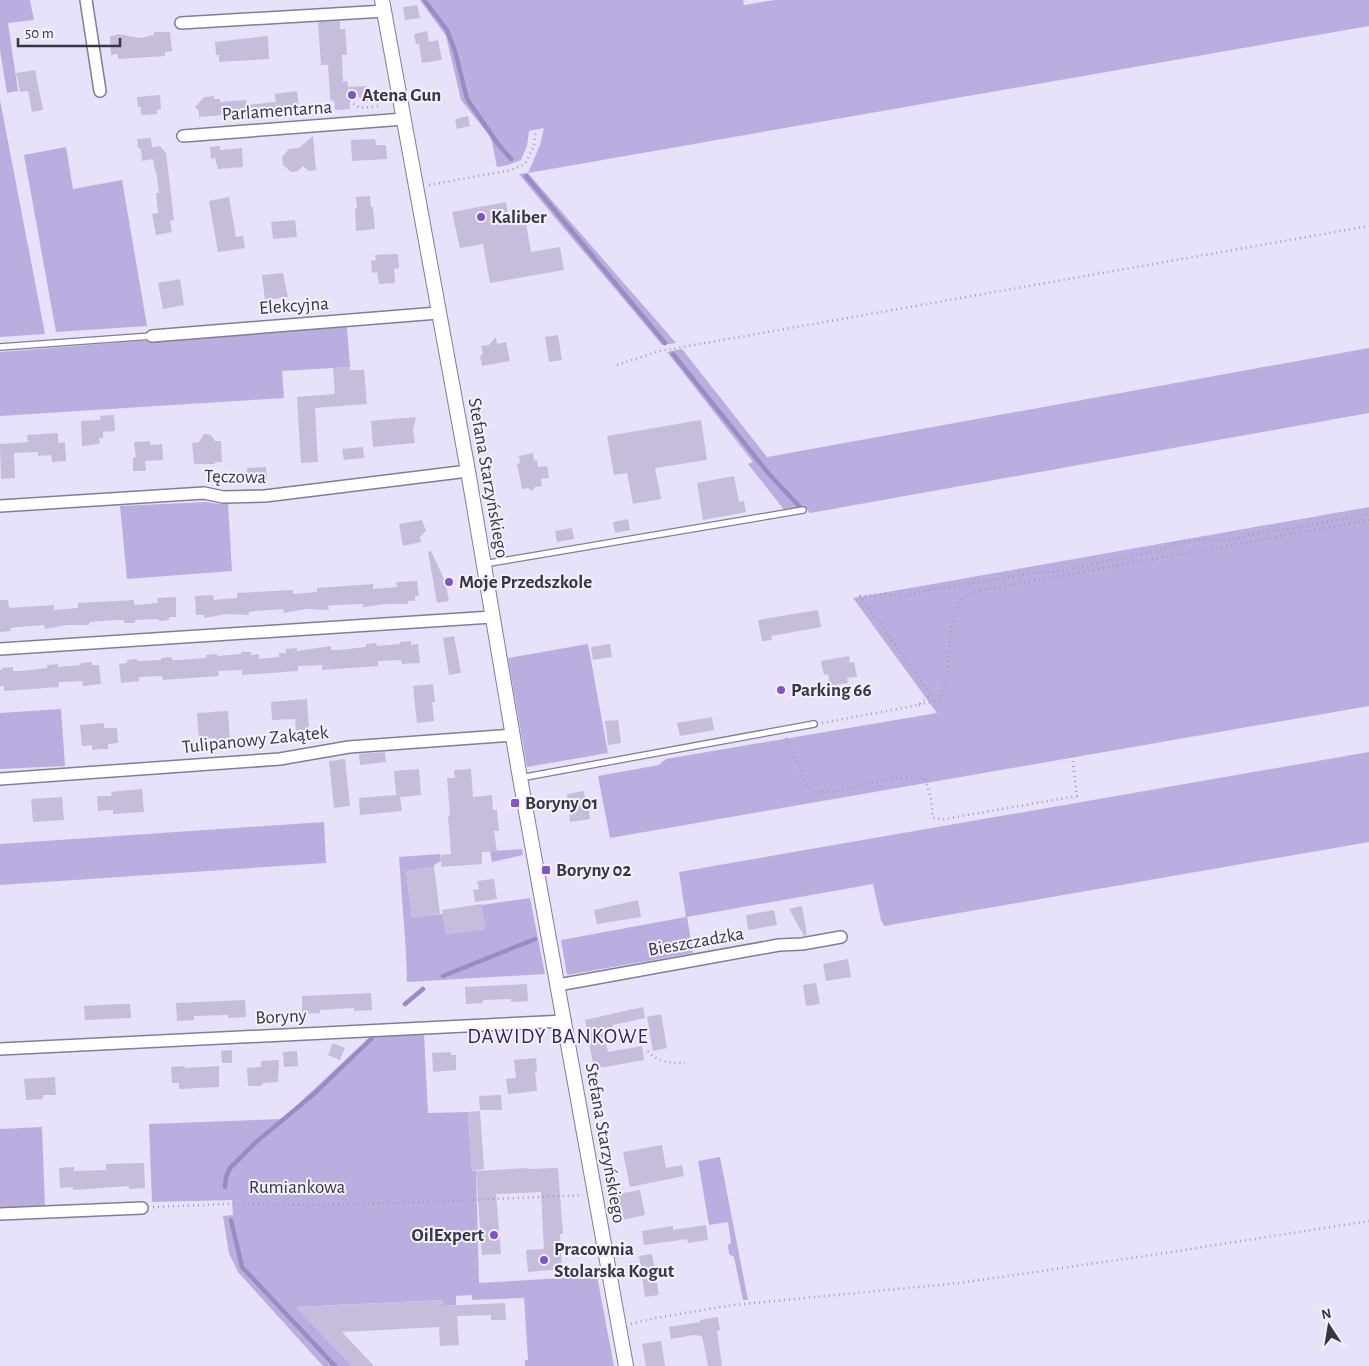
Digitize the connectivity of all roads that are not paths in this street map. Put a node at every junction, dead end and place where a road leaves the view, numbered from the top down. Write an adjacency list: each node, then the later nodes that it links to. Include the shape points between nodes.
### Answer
1 (86, 0): 4 (street)
2 (384, 5): 3 (street, Stefana Starzyńskiego); 5 (street, Stefana Starzyńskiego)
3 (181, 23)
4 (100, 91)
5 (404, 119): 6 (street, Parlamentarna); 7 (street, Stefana Starzyńskiego, via 420,195)
6 (183, 136)
7 (438, 313): 8 (street, Elekcyjna); 10 (street, Stefana Starzyńskiego)
8 (152, 336): 9 (lane)
9 (0, 347)
10 (468, 471): 11 (street, Tęczowa, via 266,496 223,497 204,493); 13 (street, Stefana Starzyńskiego)
11 (0, 506)
12 (803, 510): 13 (lane)
13 (484, 564): 14 (street, Stefana Starzyńskiego)
14 (492, 616): 15 (street); 17 (street, Stefana Starzyńskiego)
15 (0, 649)
16 (814, 724): 18 (lane)
17 (513, 735): 18 (street, Stefana Starzyńskiego); 19 (street, Tulipanowy Zakątek, via 349,747 280,759)
18 (520, 778): 21 (street, Stefana Starzyńskiego)
19 (0, 779)
20 (842, 937): 21 (street, Bieszczadzka, via 779,945)
21 (558, 985): 22 (street, Stefana Starzyńskiego)
22 (565, 1020): 23 (street, Boryny); 26 (street, Stefana Starzyńskiego)
23 (0, 1049)
24 (142, 1208): 25 (street)
25 (0, 1214)
26 (626, 1366)

